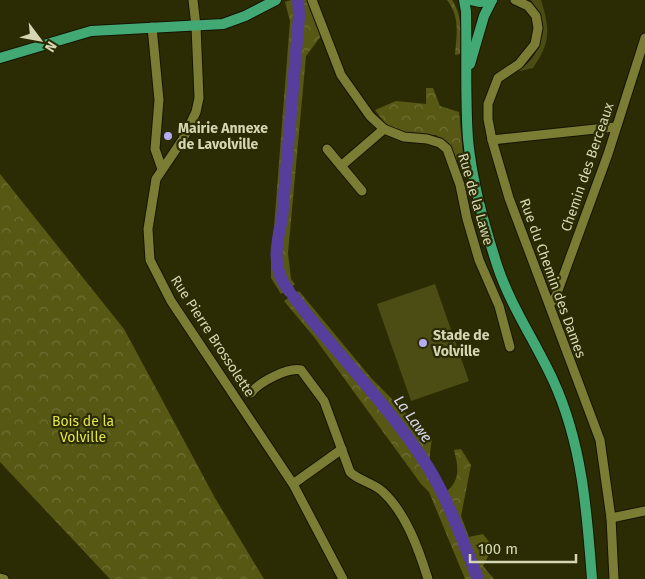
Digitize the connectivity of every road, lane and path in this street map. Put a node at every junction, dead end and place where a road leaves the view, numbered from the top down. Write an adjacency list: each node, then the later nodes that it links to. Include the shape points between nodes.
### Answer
1 (193, 0): 9 (street, Rue Pierre Brossolette)
2 (276, 0): 9 (main road, via 224,24)
3 (312, 0): 15 (street, Rue de la Lawe, via 340,75 360,104)
4 (464, 0): 13 (main road)
5 (471, 0): 6 (main road)
6 (492, 0): 13 (main road, via 477,37)
7 (515, 0): 8 (street, Rue du Chemin des Dames)
8 (526, 3): 16 (street, Rue du Chemin des Dames, via 536,16 535,44 519,64 498,78 487,110)
9 (196, 26): 10 (main road); 19 (street, Rue Pierre Brossolette, via 199,85 196,112 181,143)
10 (152, 27): 12 (main road, via 80,33); 19 (street, via 159,100 155,150)
11 (645, 38): 14 (street, Chemin des Berceaux)
12 (0, 58)
13 (467, 75): 32 (main road, via 468,141 476,191 504,283 554,381 568,418 585,492)
14 (615, 126): 16 (street); 21 (street, Chemin des Berceaux, via 608,154 556,296)
15 (384, 129): 18 (street); 22 (street, Rue de la Lawe, via 404,137 440,143 447,149 460,185 479,260 499,306)
16 (492, 140): 21 (street, Rue du Chemin des Dames, via 509,198)
17 (327, 149): 18 (street)
18 (341, 166): 20 (street)
19 (162, 169): 25 (street, Rue Pierre Brossolette, via 152,194 148,230 150,260 172,301)
20 (362, 191)
21 (550, 304): 27 (street, Rue du Chemin des Dames, via 600,440)
22 (510, 347)
23 (251, 393): 24 (street, via 256,386 293,368 301,370 324,401)
24 (342, 449): 25 (street); 31 (street, via 354,476 374,485 397,508)
25 (293, 484): 30 (street, Rue Pierre Brossolette)
26 (645, 511): 27 (street)
27 (611, 518): 33 (street, Rue du Chemin des Dames)
28 (0, 578): 29 (street)
29 (4, 579)
30 (343, 579)
31 (428, 579)
32 (592, 579)
33 (614, 579)

